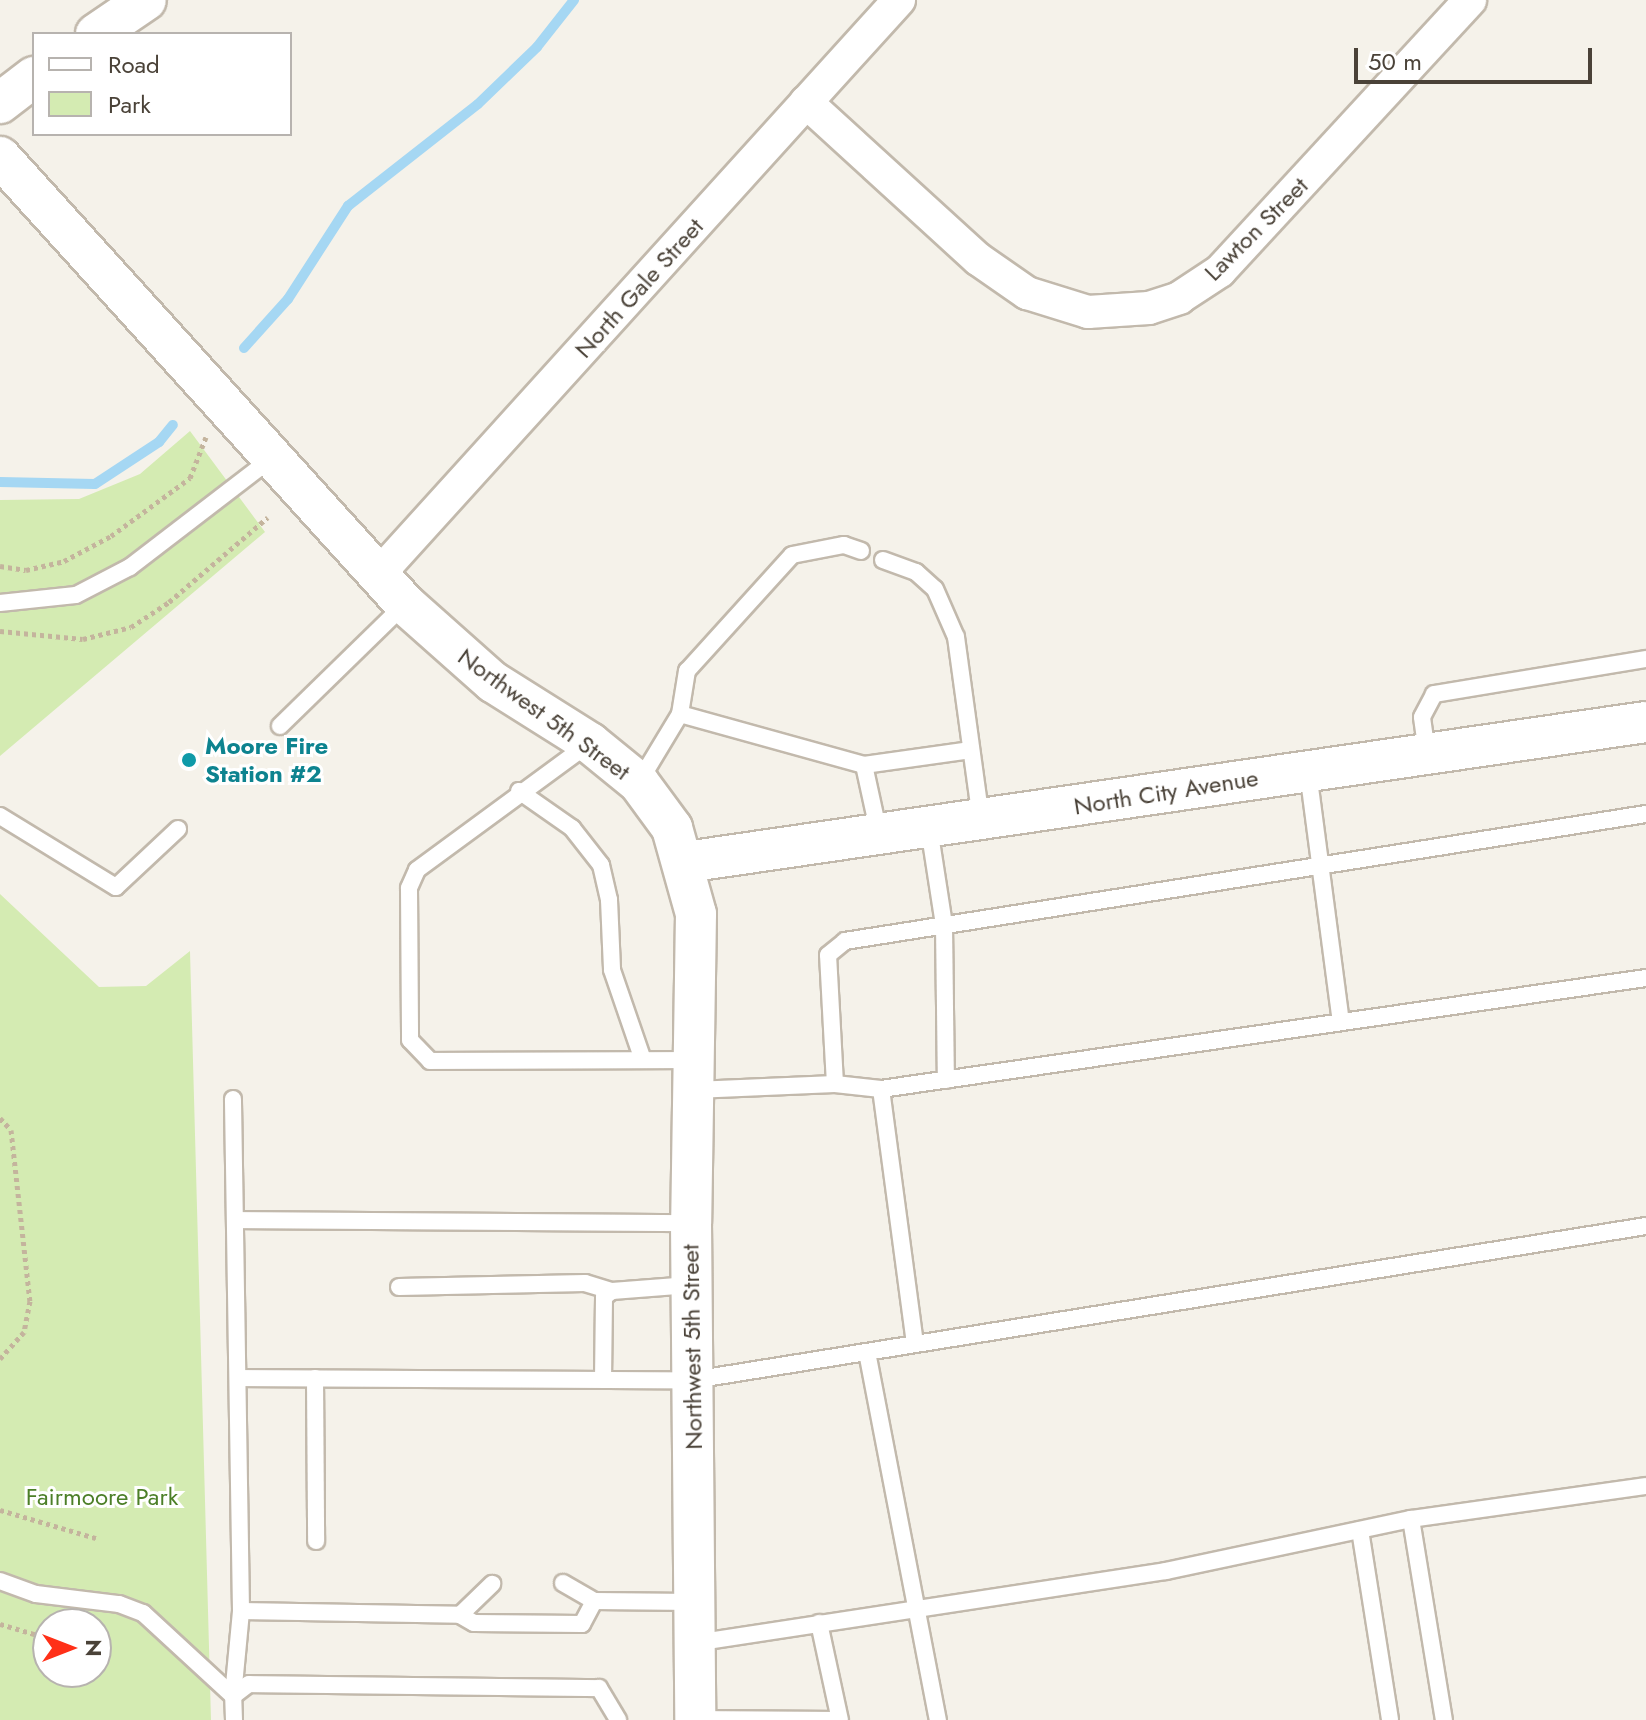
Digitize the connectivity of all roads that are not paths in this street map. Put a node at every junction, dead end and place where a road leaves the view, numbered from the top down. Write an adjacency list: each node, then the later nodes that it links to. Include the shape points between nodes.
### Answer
1 (146, 0): 4 (street)
2 (899, 0): 6 (street, North Gale Street)
3 (1470, 0): 6 (street, Lawton Street, via 1220,271 1179,298 1149,308 1088,312 1027,293 986,266)
4 (99, 32)
5 (32, 79): 7 (street)
6 (806, 102): 12 (street, North Gale Street)
7 (0, 103)
8 (0, 157): 9 (street, Northwest 5th Street)
9 (272, 458): 12 (street, Northwest 5th Street); 13 (lane, via 130,567 76,595)
10 (861, 551): 16 (lane, via 844,545 792,555 687,671)
11 (883, 560): 20 (lane, via 916,572 935,589 956,637)
12 (378, 575): 14 (street, Northwest 5th Street)
13 (0, 603)
14 (405, 604): 18 (lane); 19 (street, Northwest 5th Street, via 493,682)
15 (1646, 659): 21 (lane, via 1434,694 1422,717)
16 (680, 714): 22 (lane); 24 (lane)
17 (1646, 722): 21 (street, North City Avenue)
18 (280, 726)
19 (590, 743): 24 (street, Northwest 5th Street); 25 (lane)
20 (971, 750): 22 (lane); 28 (lane)
21 (1427, 753): 23 (street, North City Avenue)
22 (864, 765): 31 (lane)
23 (1308, 771): 28 (street, North City Avenue); 33 (lane)
24 (639, 783): 32 (street, Northwest 5th Street, via 672,828)
25 (519, 791): 37 (lane, via 572,828 601,865 609,900 612,970); 37 (lane, via 417,870 409,888 410,1040 430,1061)
26 (1646, 814): 33 (lane)
27 (0, 816): 30 (lane, via 116,887)
28 (981, 820): 29 (street, North City Avenue)
29 (929, 826): 31 (street, North City Avenue); 34 (lane)
30 (178, 829)
31 (879, 834): 32 (street, North City Avenue)
32 (686, 862): 38 (street, Northwest 5th Street, via 696,914)
33 (1324, 865): 34 (lane); 36 (lane)
34 (944, 925): 39 (lane); 40 (lane, via 845,941 828,955)
35 (1646, 978): 36 (lane)
36 (1341, 1022): 39 (lane)
37 (643, 1060): 38 (lane)
38 (694, 1075): 40 (lane); 44 (street, Northwest 5th Street)
39 (946, 1080): 41 (lane)
40 (835, 1084): 41 (lane)
41 (881, 1089): 49 (lane)
42 (233, 1099): 43 (lane)
43 (235, 1220): 44 (lane); 51 (lane)
44 (691, 1223): 46 (street, Northwest 5th Street)
45 (1646, 1226): 49 (lane)
46 (692, 1284): 48 (lane); 54 (street, Northwest 5th Street)
47 (399, 1287): 48 (lane, via 585,1283)
48 (612, 1291): 53 (lane, via 604,1297)
49 (915, 1344): 50 (lane)
50 (867, 1352): 54 (lane); 64 (lane)
51 (238, 1378): 52 (lane); 65 (lane)
52 (315, 1378): 53 (lane); 58 (lane)
53 (603, 1380): 54 (lane)
54 (693, 1380): 63 (street, Northwest 5th Street)
55 (1646, 1486): 56 (lane)
56 (1411, 1519): 57 (lane); 79 (lane)
57 (1360, 1530): 64 (lane, via 1166,1571); 78 (lane)
58 (316, 1541)
59 (0, 1581): 69 (lane, via 36,1594 119,1604 143,1613)
60 (563, 1583): 62 (lane)
61 (492, 1584): 66 (lane)
62 (594, 1601): 63 (lane); 66 (lane, via 582,1624 474,1623)
63 (694, 1602): 68 (street, Northwest 5th Street)
64 (915, 1610): 67 (lane); 77 (lane)
65 (241, 1611): 66 (lane); 69 (lane)
66 (460, 1615)
67 (819, 1623): 68 (lane); 76 (lane)
68 (695, 1643): 73 (street, Northwest 5th Street)
69 (233, 1696): 71 (lane); 72 (lane, via 249,1684 599,1688)
70 (770, 1719): 73 (lane); 74 (lane)
71 (234, 1720)
72 (618, 1720)
73 (695, 1720)
74 (799, 1720): 75 (lane)
75 (833, 1720)
76 (840, 1720)
77 (938, 1720)
78 (1390, 1720)
79 (1444, 1720)

